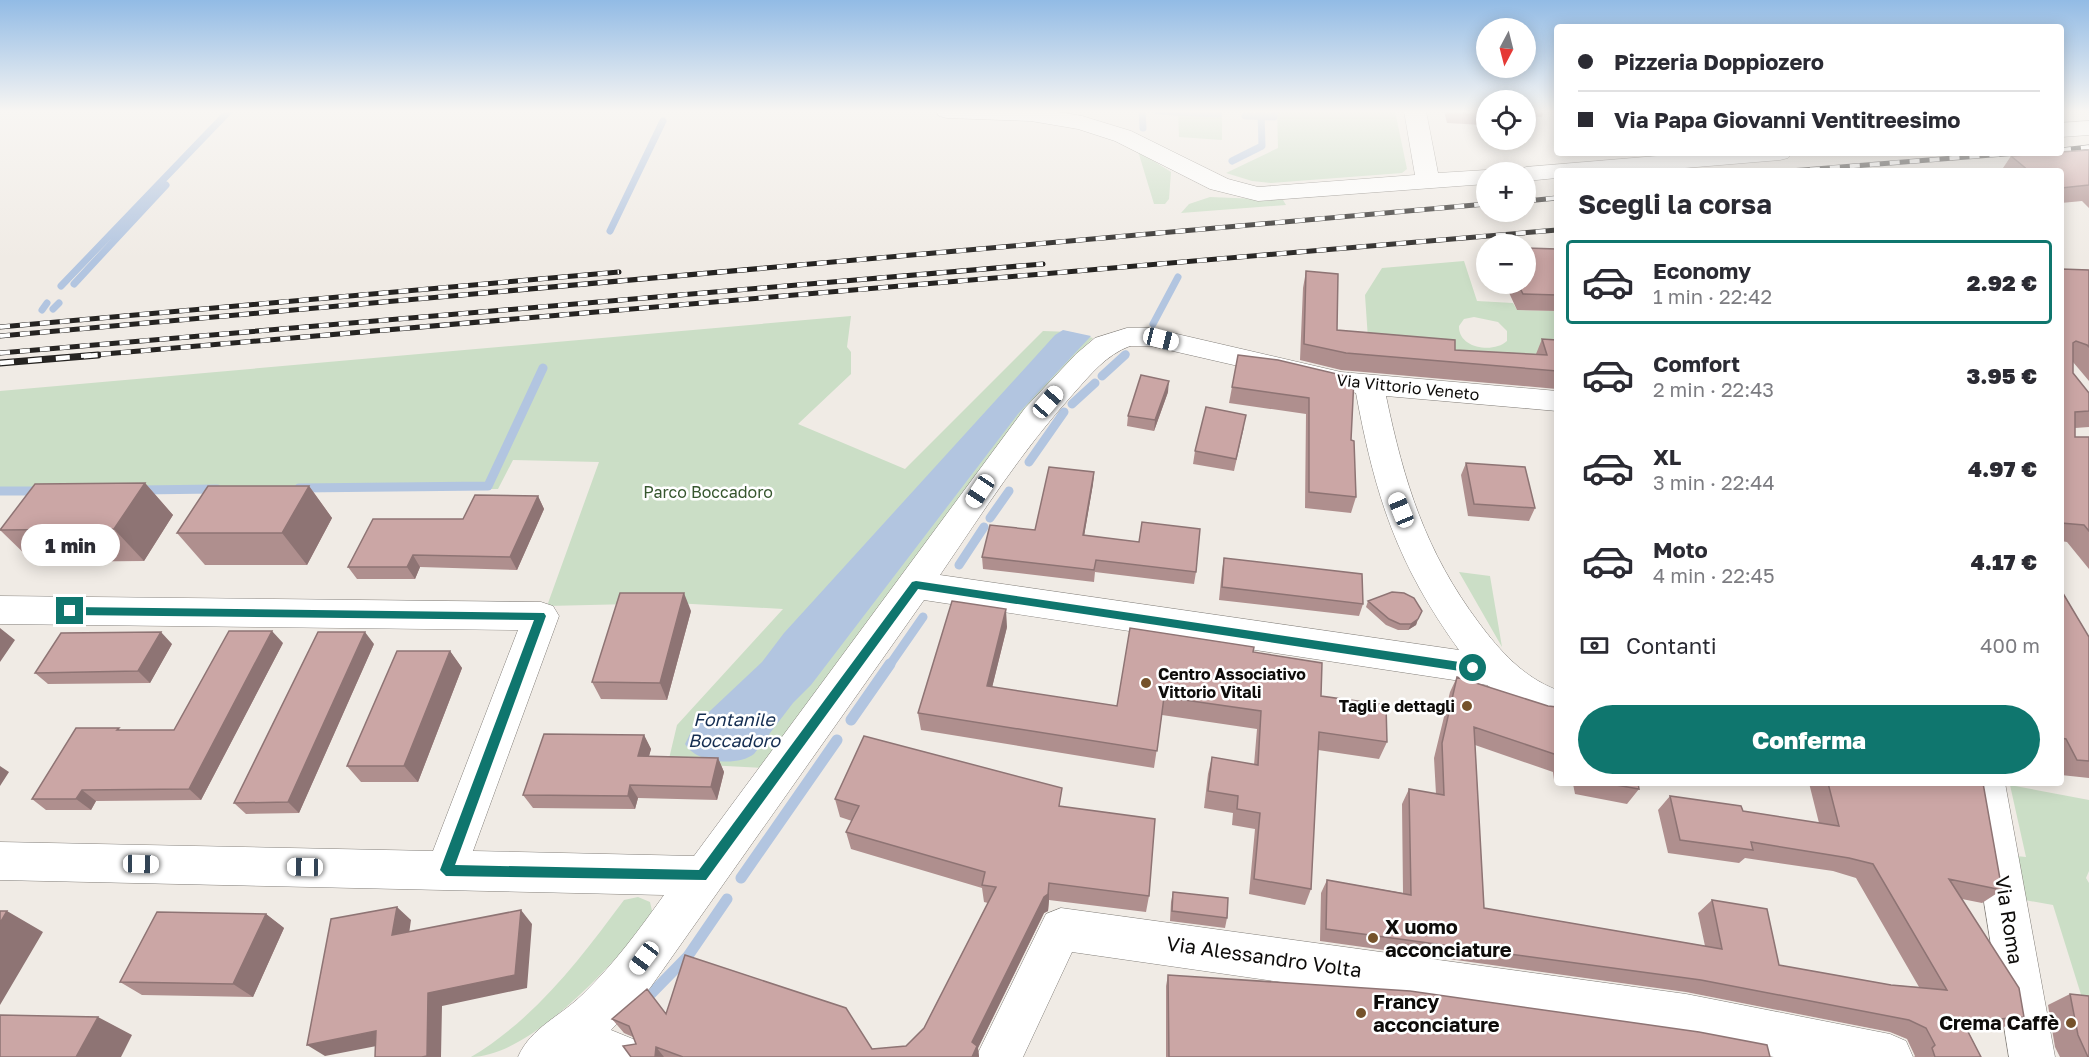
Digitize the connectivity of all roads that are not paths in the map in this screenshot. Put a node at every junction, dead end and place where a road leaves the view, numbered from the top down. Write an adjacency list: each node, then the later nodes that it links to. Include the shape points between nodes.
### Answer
1 (1170, 160): 8 (street, via 1244,192 1272,194)
2 (1424, 160): 8 (street)
3 (1641, 160): 4 (street)
4 (1584, 168)
5 (1554, 171): 6 (street)
6 (1536, 173)
7 (1476, 178): 8 (street)
8 (1428, 182)
9 (1369, 386): 10 (street, Via Vittorio Veneto); 11 (street, Via Vittorio Veneto, via 1161,339 1135,337 1105,345 1036,415 1006,453); 13 (street, via 1393,490 1421,561 1469,639)
10 (1554, 401)
11 (916, 585): 13 (street); 18 (street)
12 (0, 610): 17 (street, via 541,616)
13 (1495, 672): 14 (street)
14 (1554, 706)
15 (1986, 786): 23 (street, Via Roma)
16 (0, 861): 17 (street)
17 (446, 870): 18 (street)
18 (702, 876): 19 (street, via 634,972 597,1012)
19 (554, 1047): 20 (street)
20 (622, 1057)
21 (999, 1057): 22 (street, Via Alessandro Volta, via 1060,929 1686,1017)
22 (1890, 1057)
23 (2032, 1057)

